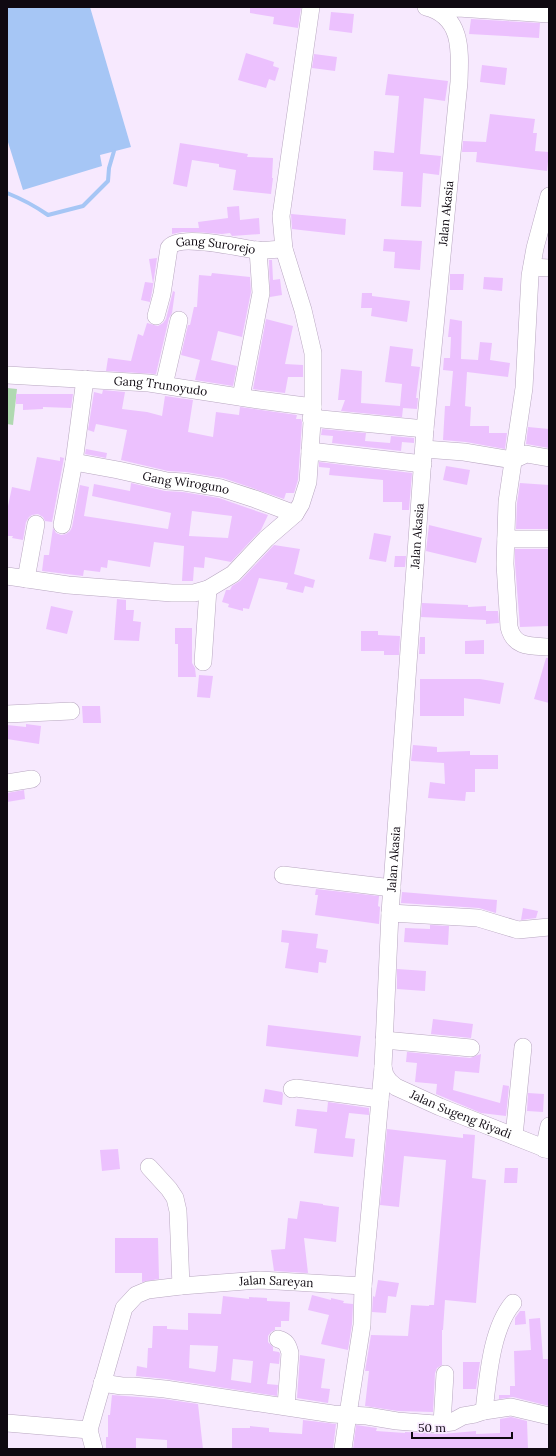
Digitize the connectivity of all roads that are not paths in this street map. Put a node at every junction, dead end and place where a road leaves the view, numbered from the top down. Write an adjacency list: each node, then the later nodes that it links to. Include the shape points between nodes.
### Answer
1 (311, 7): 5 (street, via 281,216)
2 (433, 10): 3 (street, via 464,8); 16 (street, Jalan Akasia, via 451,22 457,35 460,48 460,82)
3 (549, 14)
4 (549, 196): 7 (street)
5 (284, 249): 6 (street, Gang Surorejo); 15 (street, via 313,353)
6 (258, 250): 9 (street, Gang Surorejo, via 193,242 173,244 169,248); 14 (street, via 261,293)
7 (532, 267): 8 (street); 20 (street, via 524,388)
8 (549, 268)
9 (156, 316)
10 (179, 320): 13 (street)
11 (7, 375): 12 (street, Gang Trunoyudo)
12 (85, 378): 13 (street, Gang Trunoyudo); 21 (street)
13 (164, 385): 14 (street, Gang Trunoyudo)
14 (241, 397): 15 (street, Gang Trunoyudo)
15 (312, 413): 16 (street, Gang Trunoyudo); 17 (street)
16 (425, 429): 18 (street, Jalan Akasia)
17 (310, 451): 18 (street); 22 (street, via 308,482)
18 (424, 456): 20 (street, via 464,452); 37 (street, Jalan Akasia)
19 (549, 458): 20 (street, via 526,454)
20 (513, 460): 25 (street, via 507,502)
21 (74, 462): 22 (street, Gang Wiroguno, via 167,481 221,488); 24 (street)
22 (295, 514): 29 (street, via 266,539 233,574)
23 (36, 524): 28 (street)
24 (62, 525)
25 (506, 539): 26 (street); 30 (street, via 510,633 523,644)
26 (549, 539)
27 (7, 576): 28 (street)
28 (26, 579): 29 (street, via 172,594 194,593)
29 (208, 589): 31 (street)
30 (549, 647)
31 (203, 662)
32 (71, 711): 33 (street)
33 (7, 714)
34 (32, 779): 35 (street)
35 (7, 783)
36 (283, 875): 37 (street)
37 (392, 888): 38 (street, Jalan Akasia)
38 (390, 913): 39 (street, via 478,918 518,930); 40 (street, Jalan Akasia)
39 (549, 927)
40 (384, 1040): 42 (street); 43 (street, Jalan Akasia)
41 (523, 1047): 47 (street)
42 (471, 1048)
43 (383, 1067): 45 (street); 47 (street, Jalan Sugeng Riyadi, via 385,1075 396,1087)
44 (292, 1089): 45 (street)
45 (380, 1099): 51 (street)
46 (549, 1126): 48 (street)
47 (514, 1136): 48 (street, Jalan Sugeng Riyadi)
48 (546, 1150)
49 (149, 1167): 50 (street, via 175,1198 178,1211)
50 (181, 1286): 51 (street, Jalan Sareyan, via 260,1280); 55 (street, Jalan Sareyan, via 148,1290 136,1295 124,1308)
51 (363, 1286): 58 (street, via 362,1325)
52 (513, 1303): 57 (street, via 500,1324 489,1371)
53 (278, 1339): 56 (street, via 284,1340 290,1353)
54 (445, 1374): 61 (street)
55 (102, 1383): 56 (street); 62 (street, Jalan Sareyan)
56 (286, 1406): 58 (street)
57 (484, 1411): 59 (street, via 511,1407); 61 (street)
58 (348, 1414): 61 (street); 64 (street)
59 (549, 1416)
60 (7, 1423): 62 (street)
61 (442, 1424)
62 (89, 1430): 63 (street)
63 (94, 1449)
64 (343, 1449)

